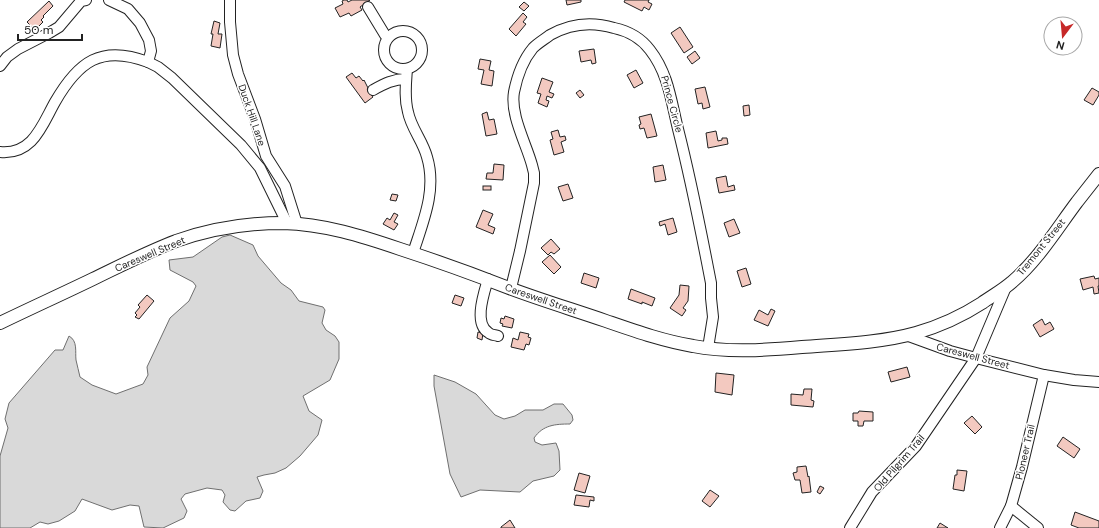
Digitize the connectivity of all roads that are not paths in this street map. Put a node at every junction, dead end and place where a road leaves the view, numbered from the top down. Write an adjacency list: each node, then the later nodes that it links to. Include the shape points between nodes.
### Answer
1 (86, 0): 7 (street, via 81,1 59,27 18,49)
2 (109, 0): 6 (street, via 128,9 140,23 150,40)
3 (230, 0): 13 (street, Duck Hill Lane, via 233,55 238,74 266,156 285,186)
4 (368, 7): 5 (street)
5 (388, 38): 8 (street, via 384,46 387,60 392,66); 8 (street, via 399,31 407,31 419,39 422,54 419,61)
6 (148, 62): 11 (street, via 118,54 91,60 72,76 36,136 19,150); 13 (street, via 172,78 241,145 260,168)
7 (0, 66)
8 (406, 69): 9 (street)
9 (406, 79): 10 (street, via 384,83); 14 (street, via 408,113 428,158 430,171 427,211)
10 (373, 90)
11 (0, 152)
12 (1099, 174): 16 (main road, Tremont Street, via 1038,254)
13 (292, 223): 14 (main road, Careswell Street, via 347,232); 18 (main road, Careswell Street, via 225,228 176,241)
14 (413, 253): 15 (main road, Careswell Street)
15 (488, 279): 17 (main road, Careswell Street); 20 (street, via 480,310 482,322 489,333)
16 (1006, 287): 19 (main road, Tremont Street, via 954,319); 22 (street, Old Pilgrim Trail)
17 (511, 288): 21 (main road, Careswell Street, via 651,336); 21 (street, Prince Circle, via 534,183 532,165 513,103 520,70 534,47 566,28 594,23 618,29 633,35 650,49 662,68 668,85 711,283 713,317)
18 (0, 323)
19 (906, 335): 21 (main road, Careswell Street, via 873,341 772,349); 22 (street, Careswell Street)
20 (498, 336)
21 (708, 348)
22 (976, 358): 23 (street, Careswell Street); 26 (street, Old Pilgrim Trail, via 916,446 872,492)
23 (1044, 375): 24 (street, Careswell Street); 25 (street, Pioneer Trail)
24 (1099, 382)
25 (1011, 506): 27 (street, Pioneer Trail); 28 (street)
26 (850, 528)
27 (1000, 528)
28 (1038, 528)

